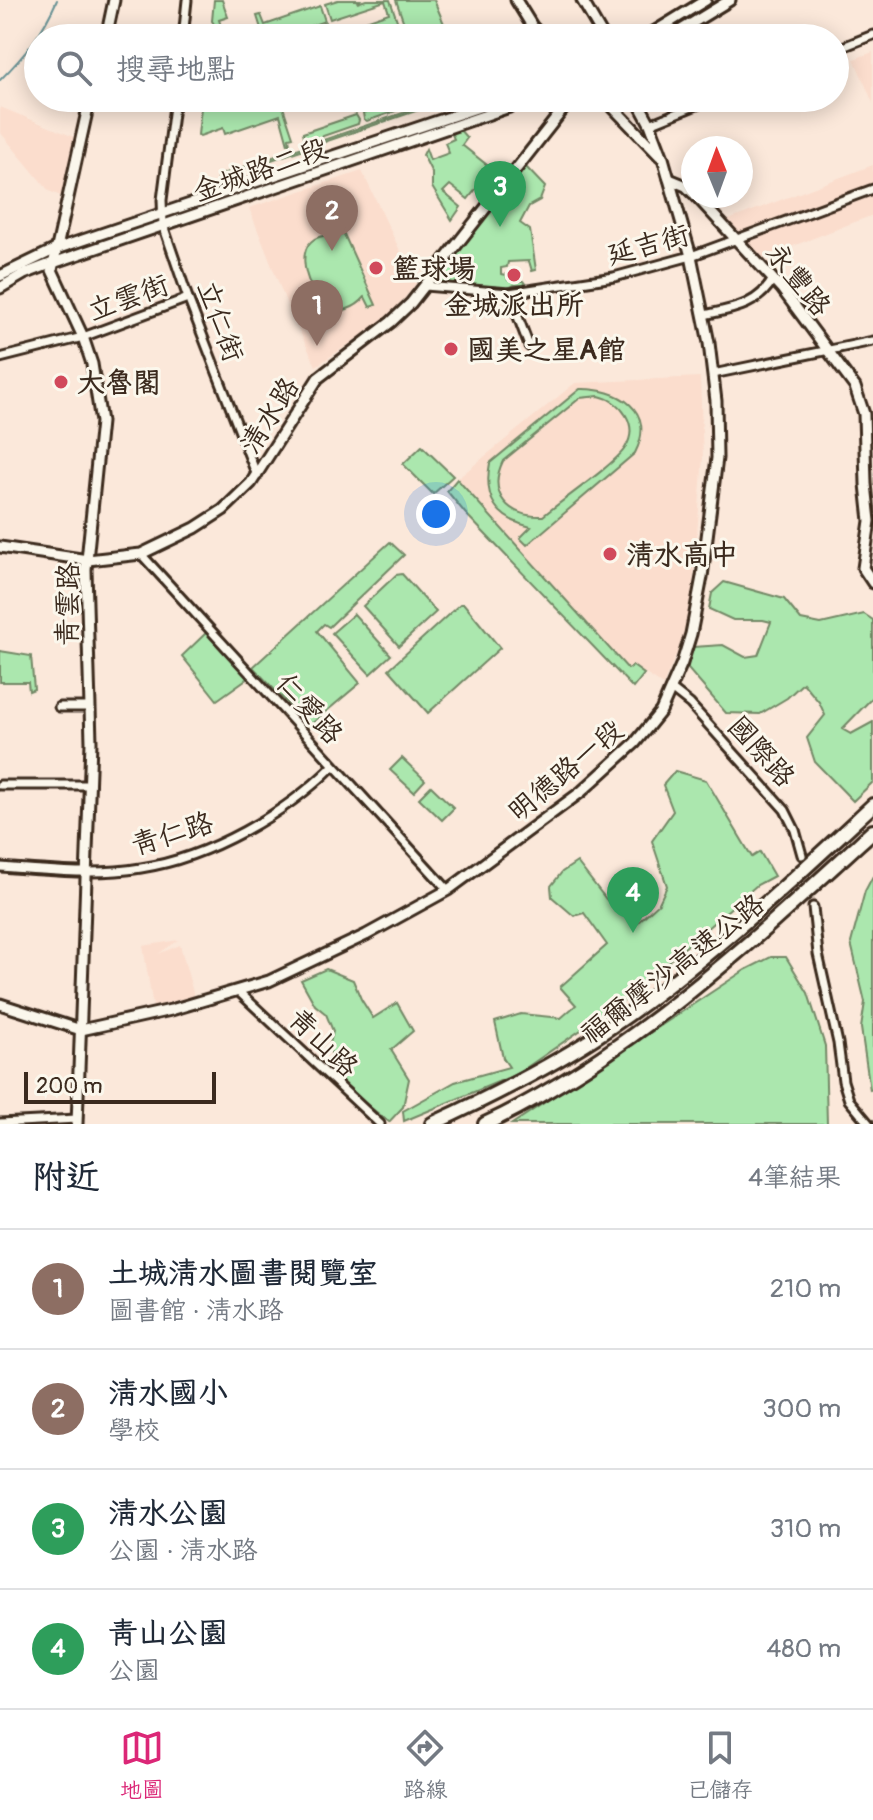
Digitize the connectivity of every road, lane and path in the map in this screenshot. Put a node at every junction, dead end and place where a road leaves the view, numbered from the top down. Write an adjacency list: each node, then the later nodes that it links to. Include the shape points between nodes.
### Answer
1 (114, 0): 7 (street)
2 (187, 0): 8 (street)
3 (516, 0): 9 (street)
4 (706, 0): 11 (street)
5 (730, 0): 12 (street)
6 (587, 2): 10 (street)
7 (109, 24)
8 (184, 24)
9 (531, 24)
10 (597, 24)
11 (667, 24)
12 (691, 24)
13 (872, 39): 14 (street)
14 (849, 46)
15 (87, 112): 32 (street)
16 (173, 112): 29 (street, 立仁街)
17 (464, 112): 29 (street, 金城路二段)
18 (495, 112): 30 (street, 金城路二段)
19 (561, 112): 37 (street, 清水路)
20 (618, 112): 24 (street)
21 (644, 112): 23 (street, 明德路一段)
22 (680, 112): 23 (street)
23 (650, 124): 24 (street, 明德路一段)
24 (663, 158): 25 (street, 明德路一段)
25 (669, 179): 26 (street, 永豐路); 33 (street, 明德路一段)
26 (681, 184)
27 (873, 189): 31 (street, 延吉街)
28 (707, 208): 31 (street, 永豐路)
29 (162, 214): 30 (street, 立仁街); 32 (street, 金城路二段)
30 (163, 225): 34 (street, 金城路二段); 40 (street, 立仁街)
31 (738, 240): 33 (street, 延吉街); 36 (street, 永豐路)
32 (56, 249): 34 (street); 35 (street, 金城路二段)
33 (691, 256): 39 (street, 延吉街, via 614,277); 41 (street, 明德路一段)
34 (53, 263): 38 (street, 金城路二段); 42 (street, 青雲路)
35 (0, 276)
36 (773, 279): 41 (street, via 751,302); 45 (street, 永豐路)
37 (425, 286): 39 (street, 延吉街); 48 (street, 清水路, via 391,322 318,378)
38 (0, 288)
39 (509, 293): 44 (street)
40 (188, 298): 42 (street, 立雲街); 48 (street, 立仁街)
41 (704, 315): 47 (street, 明德路一段)
42 (83, 337): 46 (street, 立雲街); 51 (street, 青雲路, via 101,422)
43 (873, 341): 45 (street)
44 (529, 346)
45 (827, 351): 47 (street); 52 (street, 永豐路, via 855,387 864,414 870,521 863,568)
46 (0, 358)
47 (713, 374): 53 (street, 明德路一段, via 717,436 711,519 691,634)
48 (257, 476): 50 (street, 清水路, via 215,515)
49 (0, 547): 51 (street, 清水路)
50 (141, 554): 51 (street, 清水路); 56 (street, 仁愛路)
51 (88, 560): 55 (street, 青雲路)
52 (873, 583)
53 (671, 689): 61 (street, 國際路, via 785,810); 64 (street, 明德路一段, via 661,711 618,760)
54 (59, 707): 55 (street)
55 (90, 707): 58 (street, 青雲路)
56 (333, 766): 63 (street, 青仁路, via 290,801 227,840 160,865); 64 (street, 仁愛路)
57 (0, 785): 58 (street)
58 (90, 785): 63 (street, 青雲路)
59 (873, 805): 72 (highway, 福爾摩沙高速公路, via 759,910 645,1002 549,1065)
60 (873, 831): 73 (highway, 福爾摩沙高速公路, via 678,1001 557,1084)
61 (802, 855)
62 (0, 867): 63 (street, 青仁路)
63 (87, 871): 68 (street, 青雲路)
64 (448, 890): 66 (street, 明德路一段, via 366,935)
65 (813, 907): 74 (street, via 843,1081 849,1100)
66 (238, 991): 68 (street, 明德路一段); 71 (street, 青山路)
67 (0, 1004): 68 (street)
68 (81, 1030): 69 (street, 青雲路)
69 (77, 1122): 70 (street)
70 (0, 1123)
71 (380, 1124)
72 (432, 1124)
73 (485, 1124)
74 (869, 1124)

